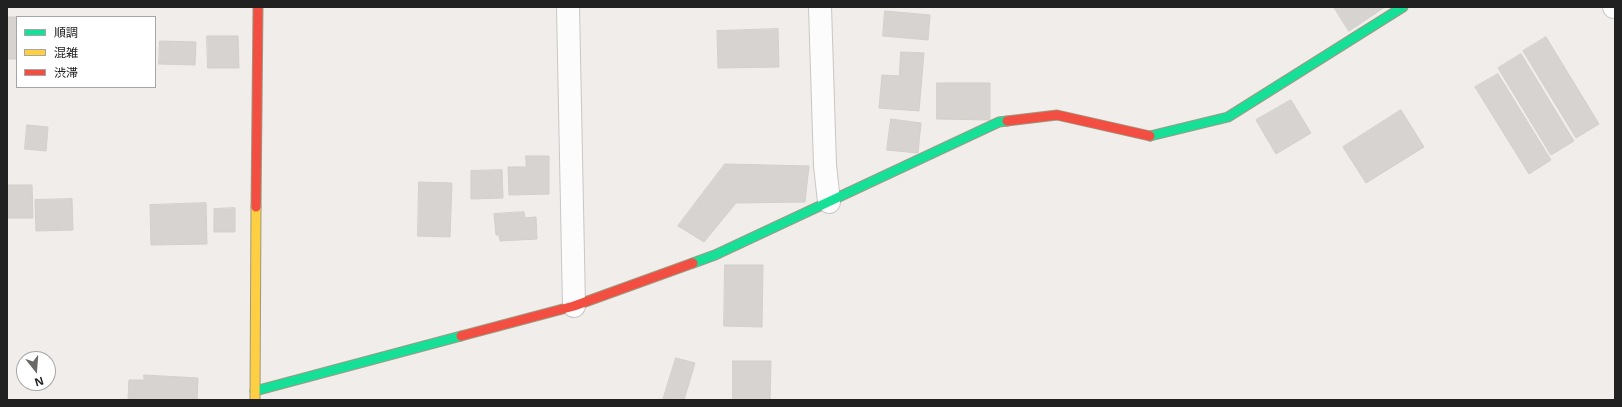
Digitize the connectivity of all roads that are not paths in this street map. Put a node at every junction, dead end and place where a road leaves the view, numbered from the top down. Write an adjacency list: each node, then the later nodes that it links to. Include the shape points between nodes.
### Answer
1 (258, 7): 7 (street)
2 (568, 7): 6 (street)
3 (820, 7): 5 (street, via 825,165)
4 (1403, 7): 5 (street, via 1228,117 1152,136 1057,115 999,122)
5 (829, 202): 6 (street, via 715,255)
6 (574, 306): 7 (street)
7 (255, 396)

